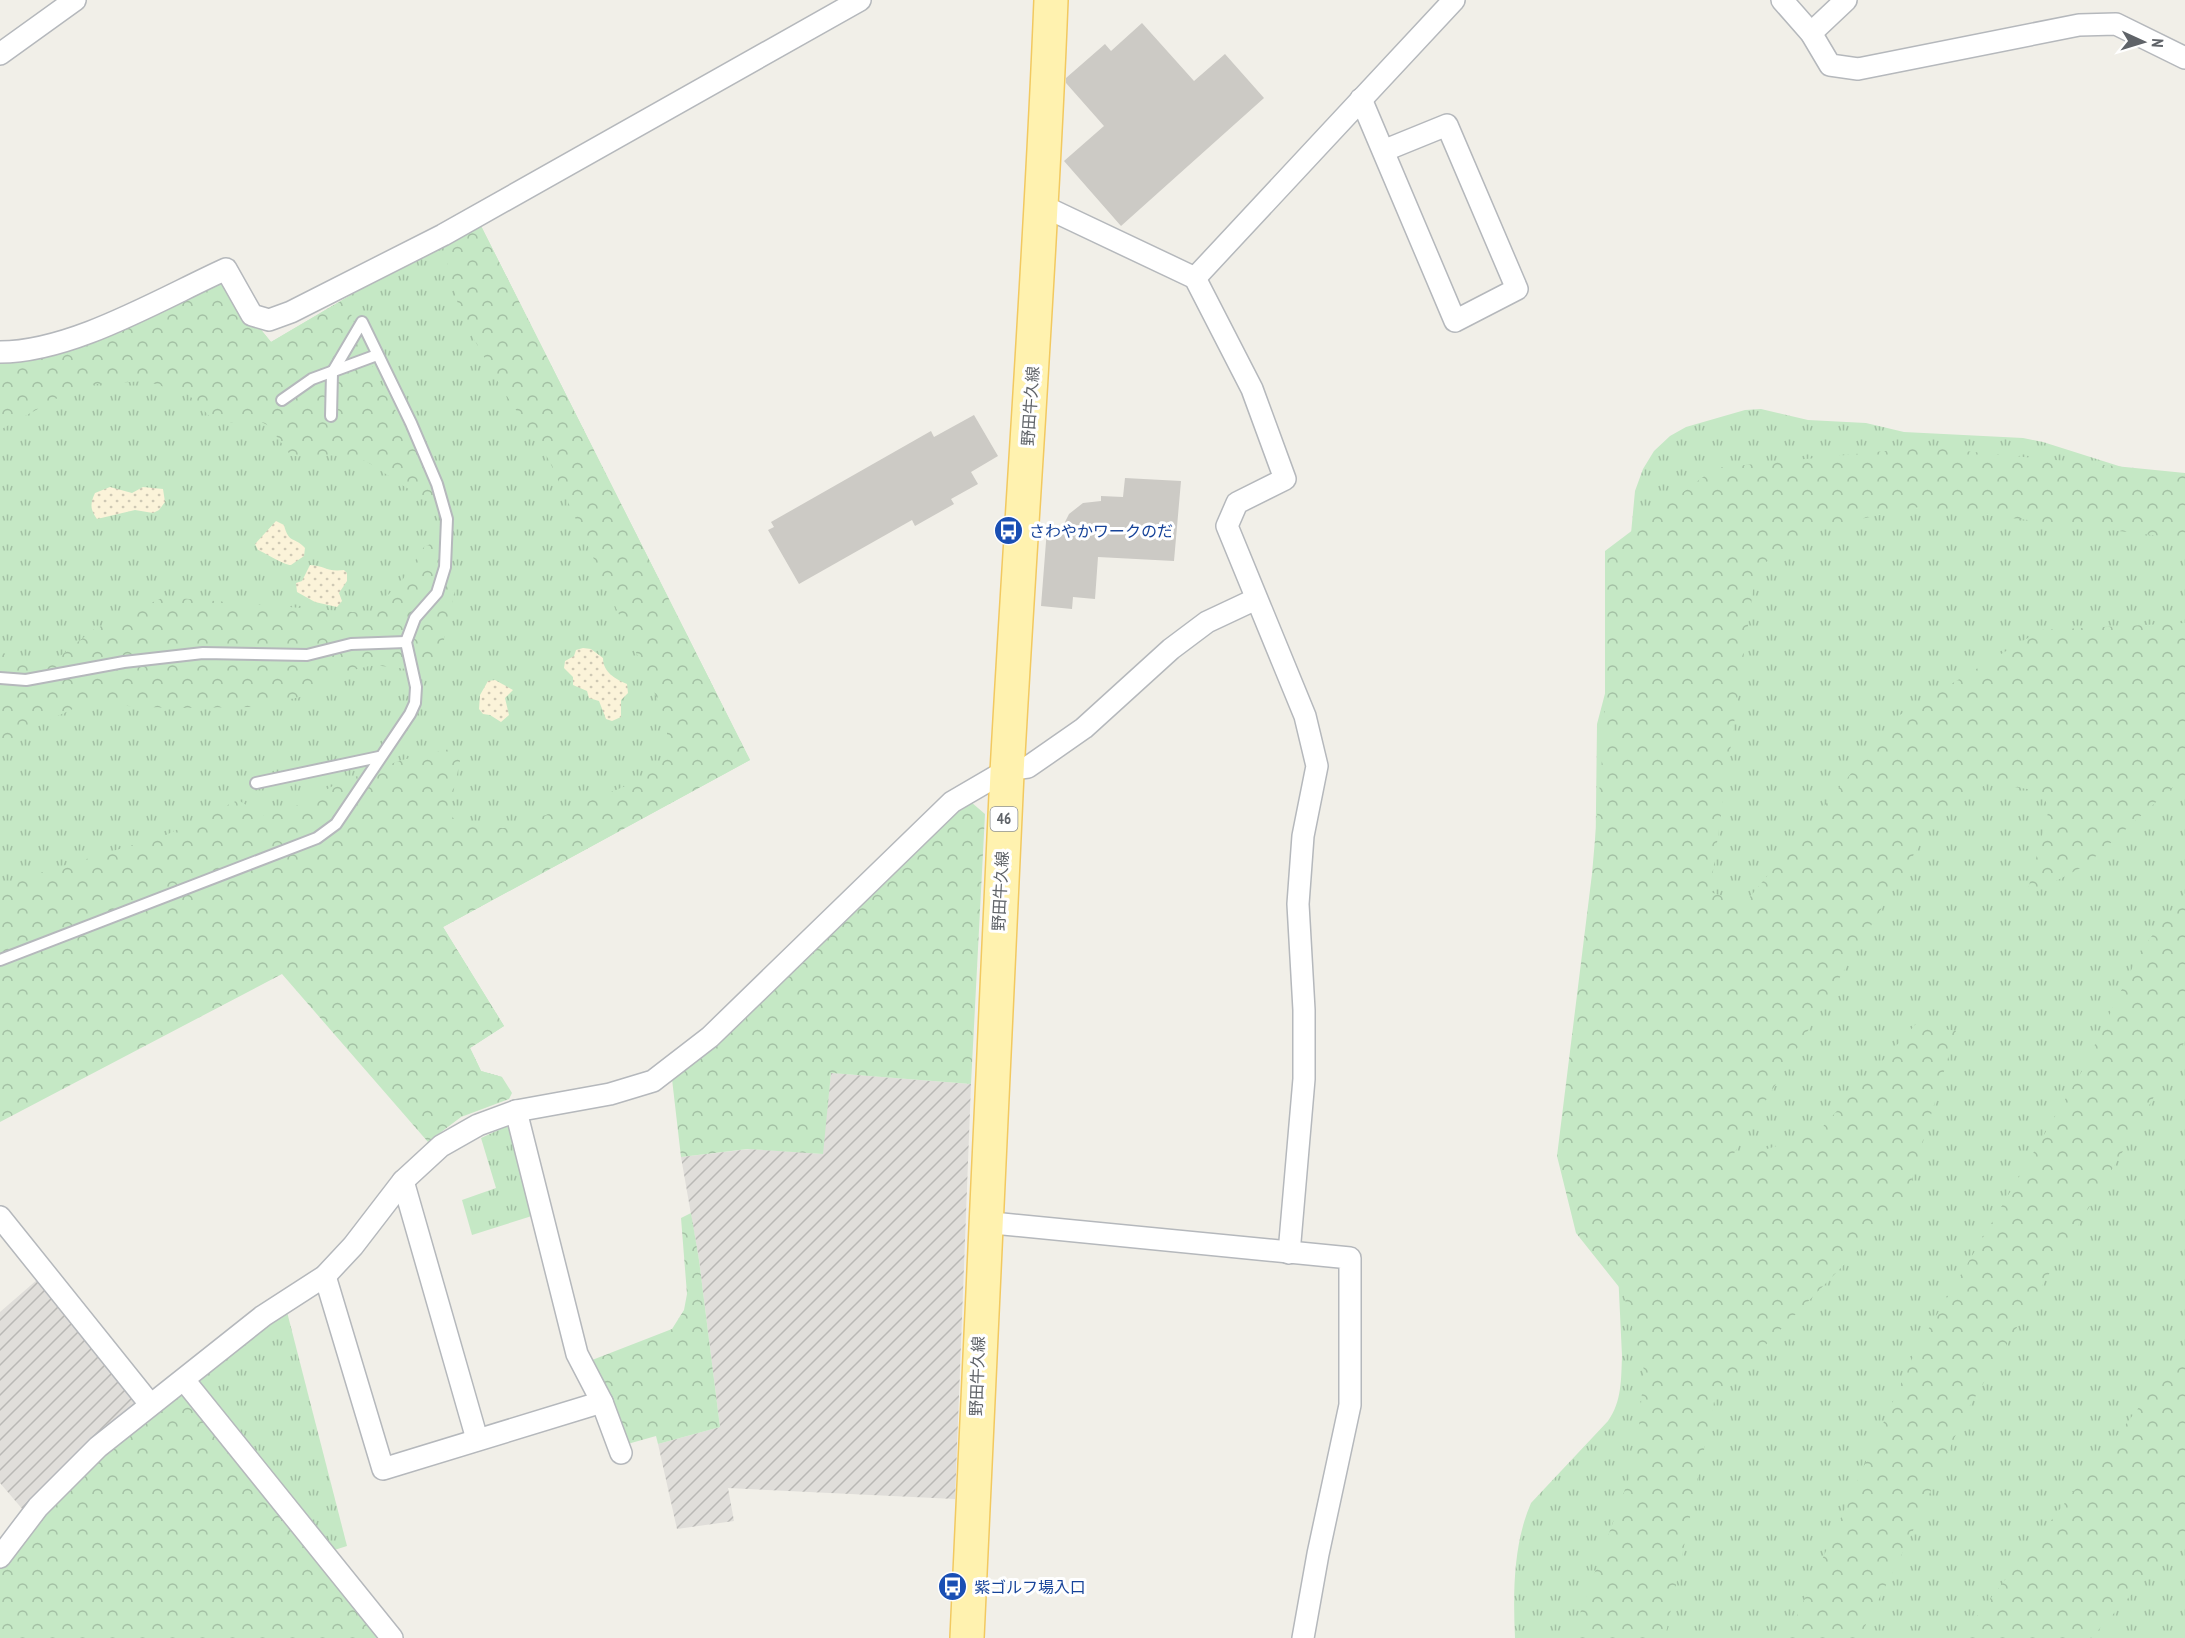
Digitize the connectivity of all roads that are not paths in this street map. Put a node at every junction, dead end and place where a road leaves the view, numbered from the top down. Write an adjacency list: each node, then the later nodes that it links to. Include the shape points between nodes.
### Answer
1 (75, 0): 8 (street)
2 (860, 0): 14 (street, via 442,236 291,312 269,320 252,315 226,268 57,344)
3 (1051, 0): 12 (main road, 野田牛久線 / 46)
4 (1454, 0): 10 (street)
5 (1782, 0): 7 (street)
6 (1846, 0): 7 (street)
7 (1811, 33): 9 (street, via 1830,65 1858,69 2079,25 2116,24)
8 (0, 54)
9 (2185, 58)
10 (1361, 99): 11 (street); 13 (street)
11 (1383, 151): 11 (street, via 1455,321 1517,289 1447,125)
12 (1043, 206): 13 (street); 23 (main road, 野田牛久線 / 46)
13 (1196, 278): 19 (street, via 1252,389 1286,479 1237,503 1227,526)
14 (0, 352)
15 (377, 355): 16 (lane); 16 (lane, via 362,322); 20 (lane, via 420,444 447,519 445,567 437,593 415,618)
16 (332, 373): 17 (lane, via 312,378); 18 (lane)
17 (282, 400)
18 (331, 416)
19 (1256, 599): 23 (street, via 1207,622 1171,649 1084,728 1028,767); 30 (street, via 1305,716 1317,766 1303,836 1298,904 1304,1079)
20 (406, 642): 21 (lane, via 351,644 307,655 203,653 124,662 26,680); 22 (lane, via 416,687 415,702)
21 (0, 678)
22 (379, 757): 24 (lane); 25 (lane, via 336,824 317,838)
23 (1007, 770): 26 (street, via 952,802 710,1037 653,1082); 29 (main road, 野田牛久線 / 46)
24 (256, 783)
25 (0, 960)
26 (516, 1111): 27 (street, via 478,1125 441,1146); 33 (street, via 577,1354)
27 (403, 1181): 31 (street); 35 (street)
28 (0, 1217): 34 (street)
29 (983, 1222): 30 (street); 39 (main road, 野田牛久線 / 46)
30 (1289, 1253): 40 (street, via 1350,1258 1350,1405)
31 (325, 1276): 32 (street, via 263,1317); 35 (street, via 383,1469)
32 (184, 1380): 34 (street); 38 (street)
33 (602, 1402): 35 (street); 36 (street)
34 (150, 1404): 37 (street, via 98,1447 38,1507)
35 (477, 1439)
36 (621, 1453)
37 (0, 1557)
38 (392, 1638)
39 (967, 1638)
40 (1303, 1638)

